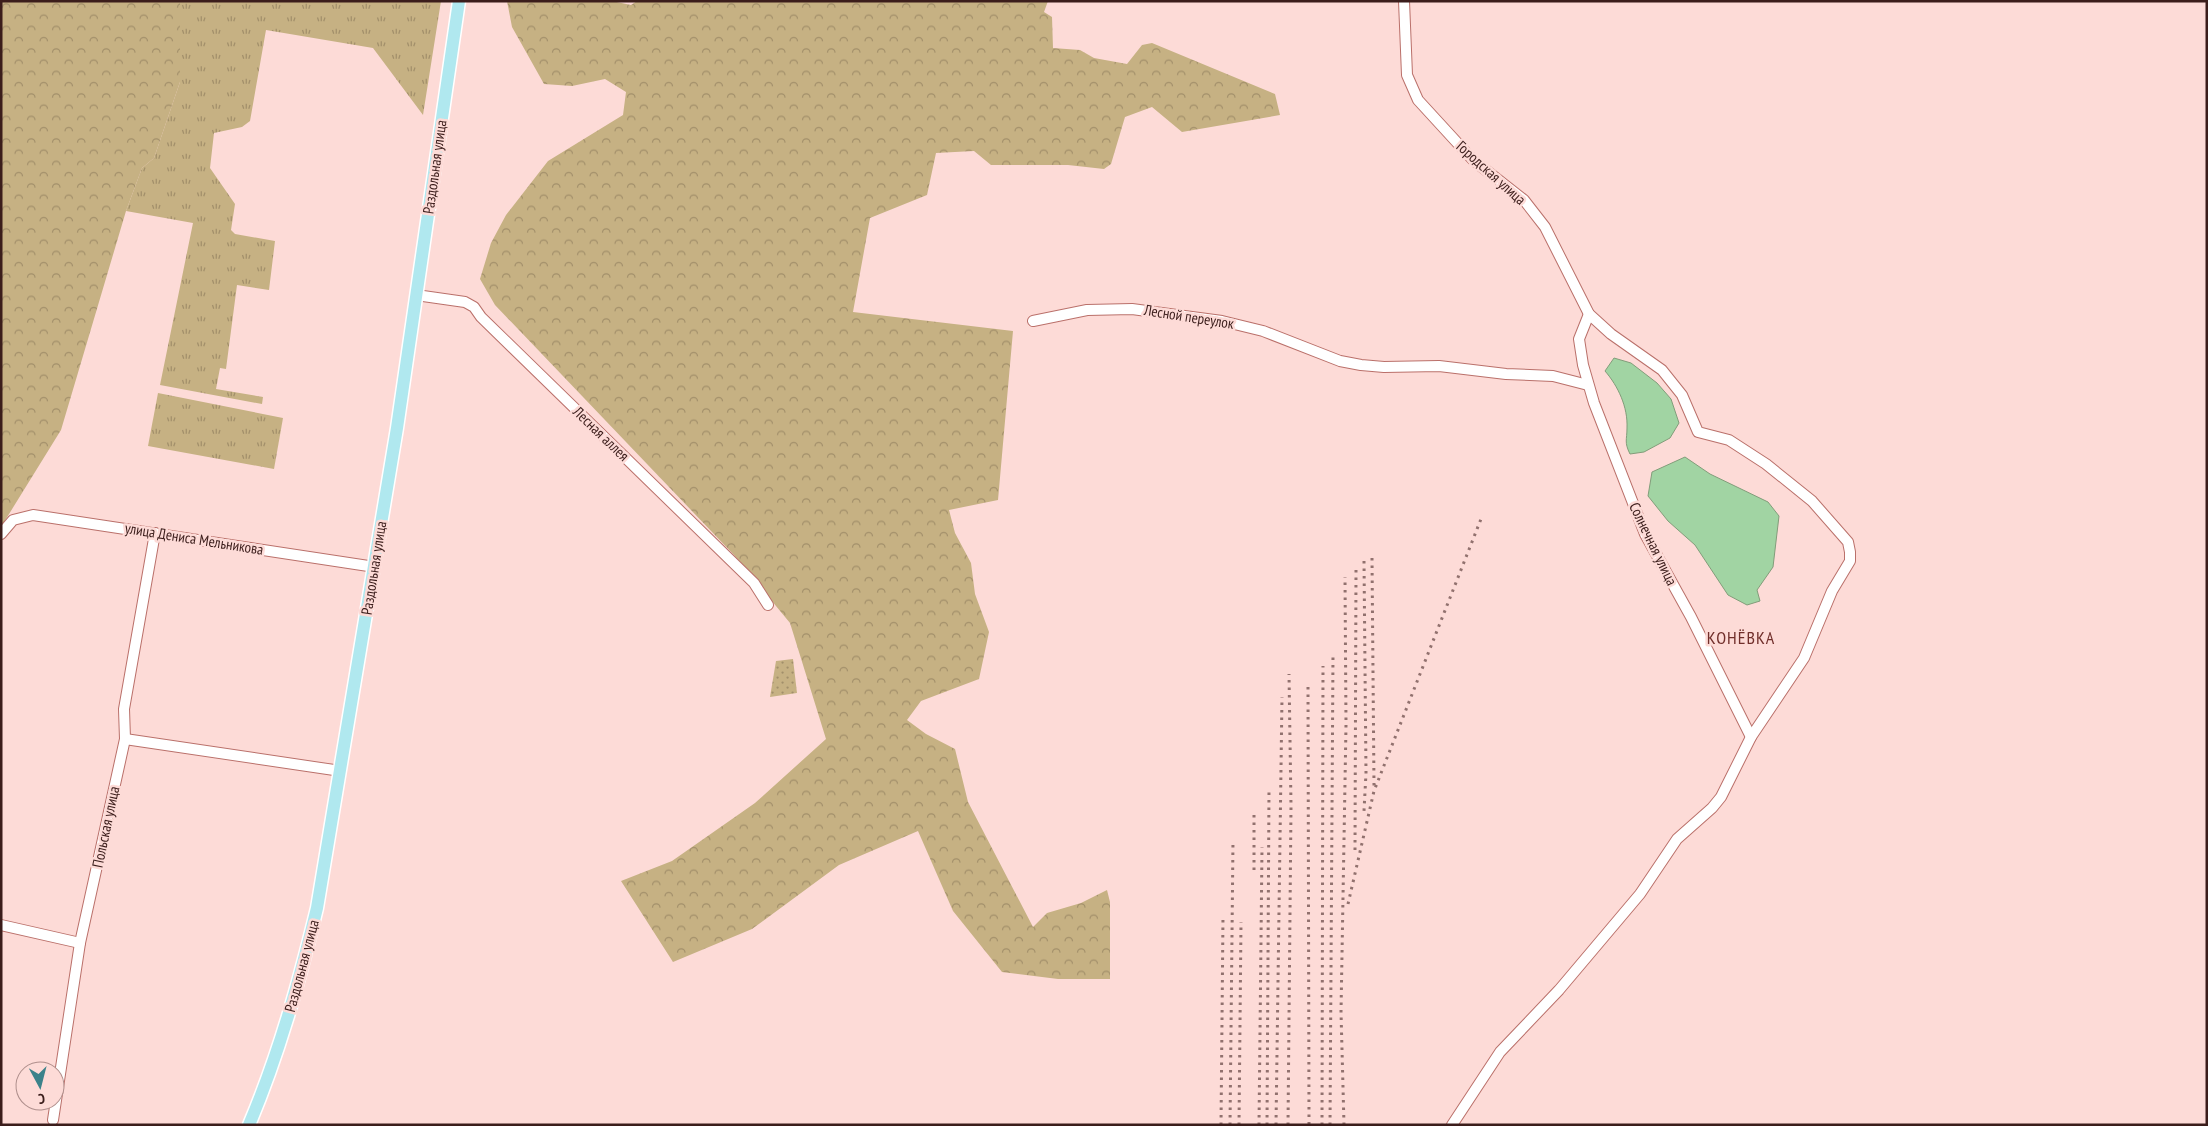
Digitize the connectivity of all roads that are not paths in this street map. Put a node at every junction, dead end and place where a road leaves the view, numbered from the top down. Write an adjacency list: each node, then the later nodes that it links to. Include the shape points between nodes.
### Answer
1 (459, 1): 3 (main road, Раздольная улица)
2 (1404, 1): 4 (street, Городская улица, via 1407,75 1418,100 1473,160 1524,200 1545,227)
3 (416, 295): 9 (main road, Раздольная улица); 10 (street, Лесная аллея, via 465,302 474,307 754,583)
4 (1589, 314): 6 (street, Солнечная улица, via 1579,339); 11 (street, via 1662,370 1682,395 1698,432 1729,440 1766,464 1812,501 1848,542 1850,561 1832,591 1804,658)
5 (1032, 321): 6 (street, Лесной переулок, via 1086,310 1132,309 1222,321 1263,331 1340,361 1384,367 1439,366 1553,376)
6 (1588, 385): 11 (street, Солнечная улица, via 1645,534)
7 (1, 534): 8 (street, улица Дениса Мельникова, via 13,520 32,515)
8 (155, 534): 9 (street, улица Дениса Мельникова); 12 (street, Польская улица, via 124,709)
9 (374, 567): 13 (main road, Раздольная улица)
10 (768, 605)
11 (1751, 737): 18 (street, via 1712,808 1677,839 1635,900 1559,990 1500,1052)
12 (125, 739): 13 (street); 15 (street, Польская улица)
13 (341, 771): 17 (main road, Раздольная улица, via 317,908 298,985 269,1076)
14 (1, 925): 15 (street)
15 (80, 943): 16 (street, Польская улица)
16 (54, 1120)
17 (249, 1125)
18 (1452, 1125)

